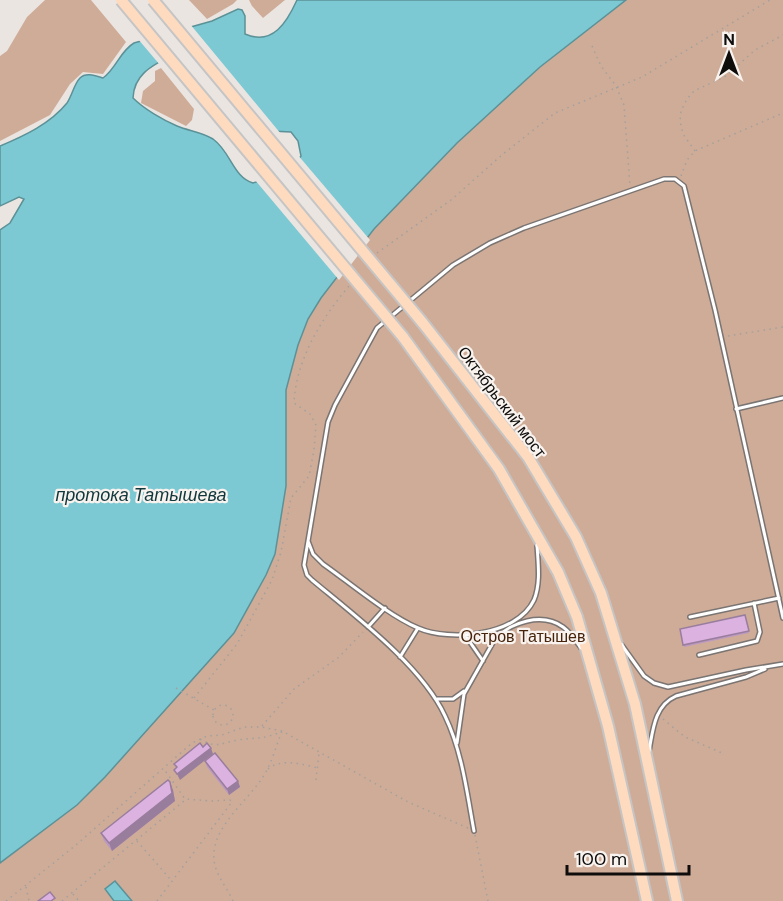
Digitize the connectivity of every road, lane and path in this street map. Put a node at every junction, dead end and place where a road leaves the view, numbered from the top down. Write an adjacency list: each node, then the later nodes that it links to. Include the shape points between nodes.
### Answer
1 (121, 0): 15 (main road, bridge, via 403,337 500,469)
2 (153, 0): 25 (main road, Октябрьский мост, bridge, via 422,322 528,457 576,537)
3 (770, 0): 6 (path, via 642,76)
4 (783, 35): 8 (path, via 755,50 726,76 694,91 687,99 680,121 683,134)
5 (592, 46): 6 (path)
6 (616, 86): 10 (path, via 624,105)
7 (783, 113): 8 (path)
8 (695, 151): 9 (path, via 687,160)
9 (680, 182): 10 (lane, via 664,179); 12 (lane, via 687,188)
10 (630, 190): 16 (lane, via 483,246 453,265 377,328 328,423)
11 (783, 327): 12 (path)
12 (721, 338): 14 (lane)
13 (783, 398): 14 (lane)
14 (736, 409): 17 (lane)
15 (537, 535): 24 (lane, via 538,586 533,602 500,628); 28 (main road, via 558,572)
16 (308, 539): 19 (lane, via 315,557); 22 (lane, via 304,566 308,576)
17 (779, 598): 18 (lane); 21 (lane)
18 (754, 603): 20 (lane); 26 (lane, via 760,632 757,641)
19 (385, 608): 22 (lane); 23 (lane)
20 (690, 617)
21 (783, 618)
22 (368, 627): 27 (lane); 37 (path, via 339,657 294,689)
23 (418, 628): 24 (lane); 27 (lane)
24 (465, 635): 29 (lane)
25 (615, 635): 31 (lane, via 644,676 663,686); 43 (main road, Октябрьский мост)
26 (699, 655)
27 (400, 657): 34 (lane)
28 (590, 659): 29 (lane, via 563,627 534,619 499,635); 61 (main road)
29 (483, 661): 33 (lane)
30 (783, 664): 31 (lane)
31 (770, 667): 43 (lane, via 668,700 659,711)
32 (176, 688): 35 (path)
33 (466, 690): 34 (lane, via 453,699 439,700); 40 (lane)
34 (434, 696): 40 (lane)
35 (214, 710): 35 (path, via 228,707 231,721 217,724)
36 (660, 716): 42 (path, via 685,737)
37 (261, 727): 38 (path); 39 (path, via 244,727)
38 (282, 731): 39 (path, via 264,739 238,740 219,746); 41 (path); 46 (path)
39 (199, 739): 44 (path)
40 (457, 746): 49 (lane)
41 (319, 752): 45 (path); 49 (path, via 408,802)
42 (722, 753)
43 (648, 758): 62 (main road, Октябрьский мост)
44 (164, 768): 48 (path); 52 (path)
45 (317, 768): 46 (path, via 288,763); 47 (path)
46 (267, 770): 59 (path, via 225,825 215,846 216,868)
47 (316, 780)
48 (185, 799): 50 (path); 51 (path, via 232,802)
49 (474, 831): 60 (path)
50 (136, 840): 51 (path); 53 (path)
51 (171, 881): 58 (path)
52 (26, 886): 54 (path); 55 (path)
53 (72, 893): 56 (path); 57 (path)
54 (6, 901)
55 (29, 901)
56 (62, 901)
57 (79, 901)
58 (157, 901)
59 (233, 901)
60 (488, 901)
61 (647, 901)
62 (677, 901)

